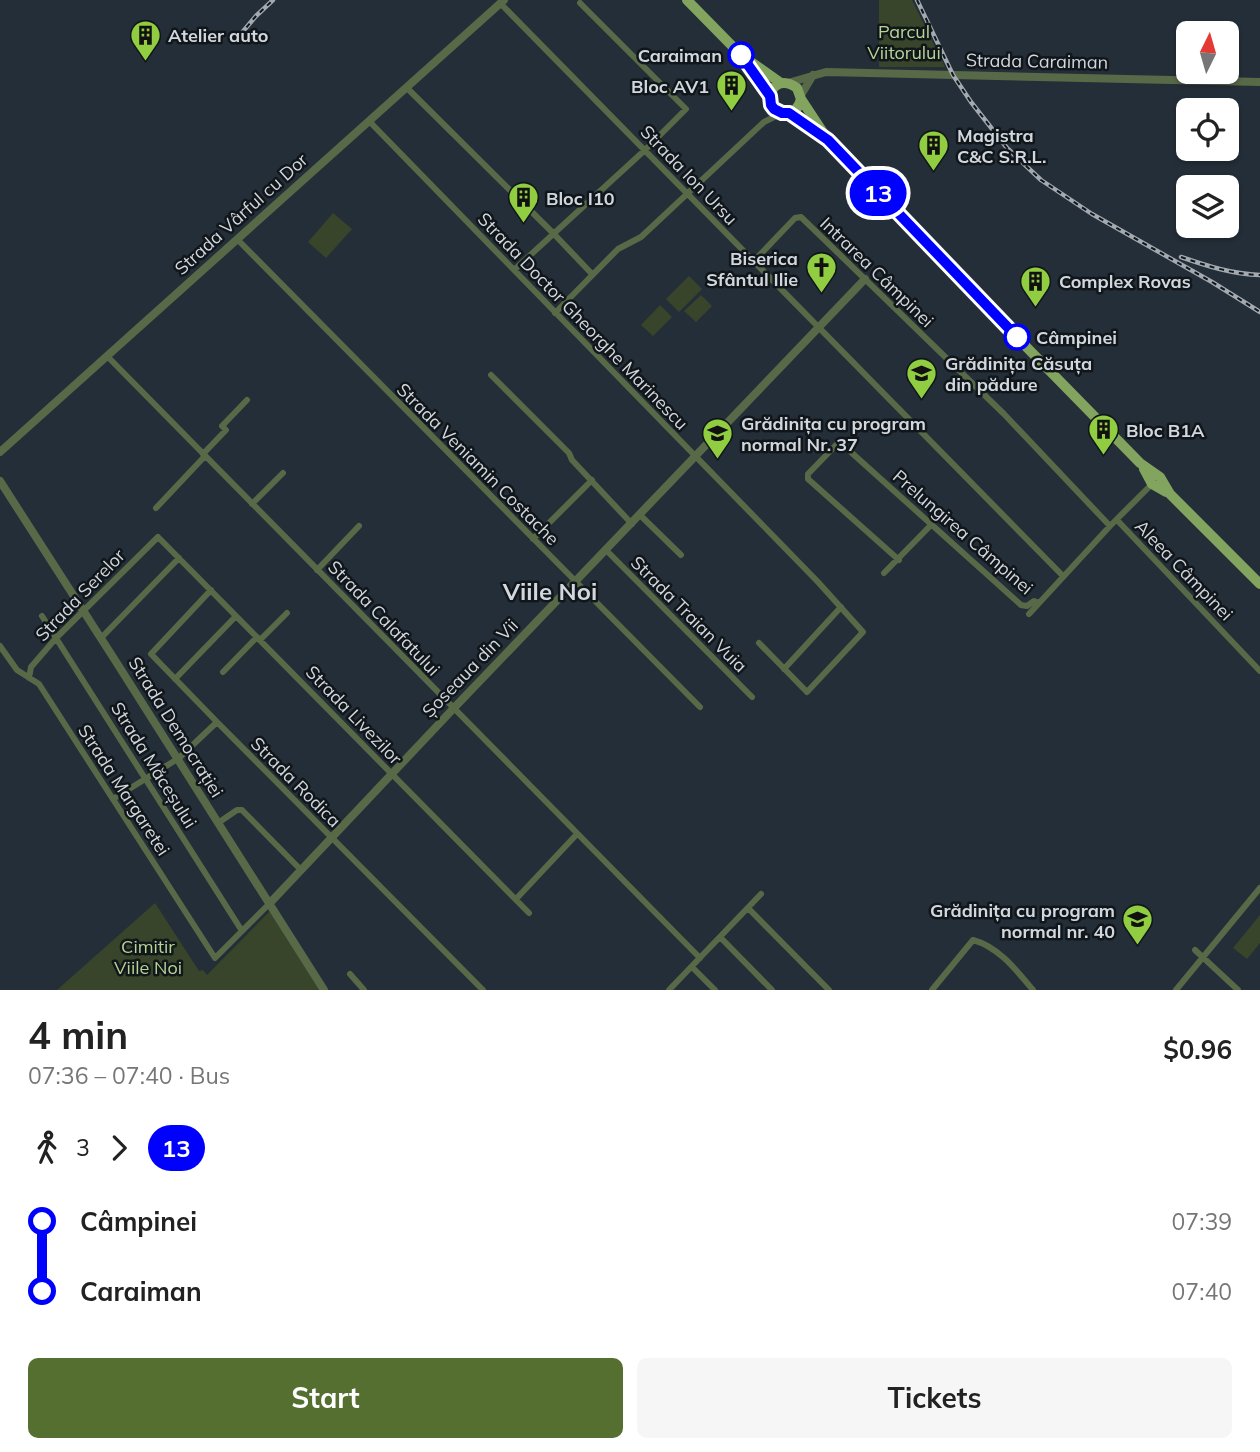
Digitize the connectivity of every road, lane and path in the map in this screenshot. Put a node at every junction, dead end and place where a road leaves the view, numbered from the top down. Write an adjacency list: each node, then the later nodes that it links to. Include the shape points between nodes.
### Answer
1 (687, 0): 4 (main road)
2 (502, 2): 8 (street, Strada Vârful cu Dor); 15 (street, Strada Ion Ursu)
3 (580, 3): 15 (street, via 686,109)
4 (741, 55): 7 (main road); 10 (main road)
5 (813, 75): 6 (street, Strada Caraiman); 7 (street, Strada Caraiman); 9 (street)
6 (1260, 82)
7 (784, 83): 9 (main road, via 797,88); 10 (main road, via 775,86)
8 (406, 87): 12 (street, Strada Vârful cu Dor); 17 (street)
9 (801, 97): 11 (main road, via 797,108); 14 (main road)
10 (770, 98): 11 (main road, via 774,109); 13 (street)
11 (785, 113): 13 (street); 14 (main road)
12 (369, 121): 18 (street, Strada Vârful cu Dor); 20 (street, Strada Doctor Gheorghe Marinescu)
13 (764, 122): 16 (street)
14 (828, 140): 34 (main road)
15 (645, 150): 16 (street, Strada Ion Ursu); 17 (street)
16 (688, 194): 19 (street, Strada Ion Ursu); 21 (street)
17 (554, 233): 20 (street); 21 (street)
18 (237, 239): 25 (street, Strada Vârful cu Dor); 44 (street, Strada Veniamin Costache)
19 (754, 261): 22 (street, Intrarea Câmpinei, via 801,217); 24 (street, Strada Ion Ursu)
20 (514, 270): 23 (street, Strada Doctor Gheorghe Marinescu)
21 (592, 274): 23 (street)
22 (865, 279): 24 (street, Șoseaua din Vii); 42 (street, Intrarea Câmpinei, via 1004,414)
23 (555, 313): 30 (street, Strada Doctor Gheorghe Marinescu)
24 (818, 327): 30 (street, Șoseaua din Vii); 51 (street, Strada Ion Ursu)
25 (107, 356): 28 (street, Strada Vârful cu Dor); 29 (street, Strada Calafatului)
26 (491, 375): 32 (street)
27 (247, 400): 29 (street, via 222,426 226,430)
28 (0, 452)
29 (204, 455): 35 (street, Strada Calafatului); 36 (street)
30 (696, 456): 37 (street, Șoseaua din Vii); 56 (street, Strada Doctor Gheorghe Marinescu)
31 (283, 473): 35 (street)
32 (592, 480): 39 (street); 44 (street)
33 (0, 481): 57 (street, Strada Democrației)
34 (1155, 481): 38 (street); 53 (main road)
35 (252, 504): 49 (street, Strada Calafatului)
36 (156, 508)
37 (640, 515): 39 (street, Șoseaua din Vii); 46 (street)
38 (1117, 520): 42 (street); 68 (street, Aleea Câmpinei)
39 (632, 524): 45 (street, Șoseaua din Vii)
40 (931, 525): 48 (street); 48 (street, Prelungirea Câmpinei, via 843,445 837,444 808,474 808,479); 55 (street, Prelungirea Câmpinei, via 1021,606)
41 (359, 526): 49 (street)
42 (1110, 526): 51 (street)
43 (158, 537): 47 (street, Strada Livezilor); 57 (street, Strada Serelor)
44 (533, 539): 52 (street, Strada Veniamin Costache)
45 (606, 550): 52 (street, Șoseaua din Vii); 72 (street, Strada Traian Vuia)
46 (681, 555)
47 (179, 558): 54 (street, Strada Livezilor); 63 (street)
48 (899, 560): 50 (street)
49 (317, 570): 74 (street, Strada Calafatului)
50 (884, 573)
51 (1063, 576): 55 (street)
52 (575, 582): 73 (street, Strada Veniamin Costache); 74 (street, Șoseaua din Vii)
53 (1260, 584)
54 (211, 590): 61 (street, Strada Livezilor); 71 (street, Strada Rodica, via 151,653)
55 (1039, 603): 59 (street)
56 (841, 607): 67 (street); 67 (street, Strada Doctor Gheorghe Marinescu, via 863,632 807,692)
57 (84, 610): 62 (street, Strada Serelor); 63 (street, Strada Democrației)
58 (288, 613): 64 (street)
59 (1029, 614)
60 (41, 616): 62 (street, Strada Măceșului)
61 (236, 616): 64 (street, Strada Livezilor); 71 (street)
62 (56, 638): 70 (street, Strada Serelor, via 31,667); 78 (street, Strada Măceșului)
63 (101, 638): 76 (street, Strada Democrației)
64 (259, 638): 69 (street); 77 (street, Strada Livezilor)
65 (759, 643): 67 (street)
66 (0, 646): 70 (street, Strada Margaretei, via 17,670)
67 (784, 668)
68 (1260, 671)
69 (223, 672)
70 (29, 678): 79 (street, Strada Margaretei, via 39,684)
71 (175, 679): 75 (street, Strada Rodica)
72 (752, 697)
73 (700, 707)
74 (453, 709): 77 (street, Șoseaua din Vii); 81 (street, Strada Calafatului)
75 (217, 722): 76 (street); 82 (street, Strada Rodica)
76 (178, 758): 78 (street); 80 (street, Strada Democrației)
77 (391, 774): 82 (street, Șoseaua din Vii); 86 (street, Strada Livezilor)
78 (146, 779): 79 (street); 90 (street, Strada Măceșului)
79 (113, 799): 94 (street, Strada Margaretei)
80 (218, 823): 83 (street, via 242,810); 87 (street, Strada Democrației)
81 (578, 834): 86 (street); 95 (street, Strada Calafatului)
82 (332, 837): 83 (street, Șoseaua din Vii); 98 (street, Strada Rodica)
83 (301, 870): 87 (street, Șoseaua din Vii)
84 (1260, 888): 93 (street)
85 (761, 894): 88 (street)
86 (516, 899): 89 (street, Strada Livezilor)
87 (269, 904): 90 (street, Șoseaua din Vii); 99 (street, Strada Democrației)
88 (748, 908): 91 (street); 106 (street)
89 (530, 913)
90 (242, 930): 94 (street, Șoseaua din Vii)
91 (720, 937): 95 (street); 105 (street)
92 (1195, 950): 93 (street)
93 (1203, 957): 109 (street); 110 (street)
94 (215, 958)
95 (699, 958): 96 (street)
96 (692, 967): 103 (street); 104 (street)
97 (350, 974): 100 (street)
98 (477, 984): 101 (street); 102 (street, Strada Rodica)
99 (324, 990)
100 (363, 990)
101 (470, 990)
102 (483, 990)
103 (670, 990)
104 (715, 990)
105 (772, 990)
106 (829, 990)
107 (932, 990): 108 (street, via 974,940 1007,960)
108 (1033, 990)
109 (1176, 990)
110 (1238, 990)

